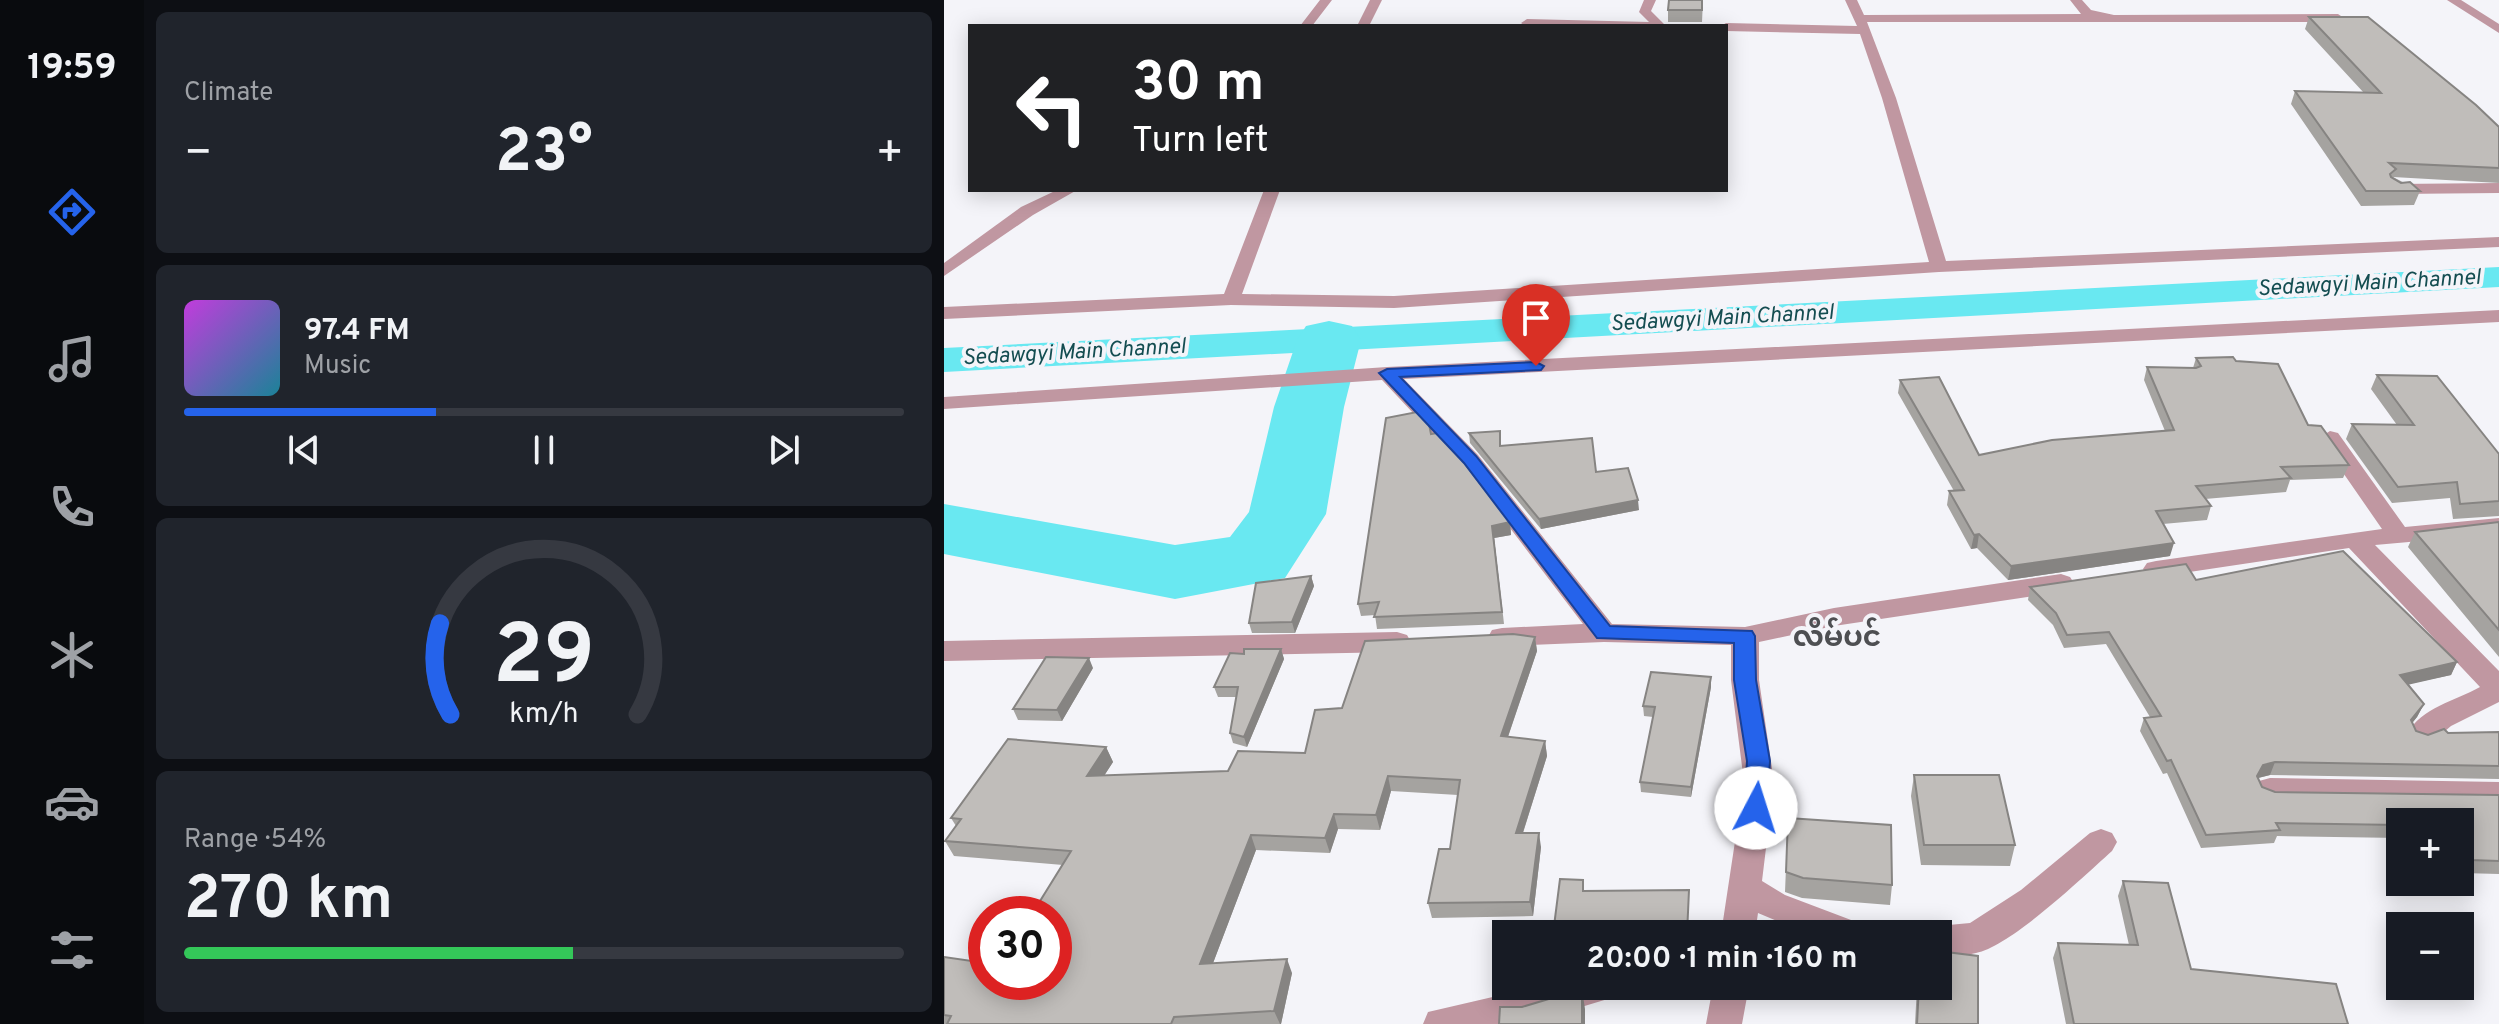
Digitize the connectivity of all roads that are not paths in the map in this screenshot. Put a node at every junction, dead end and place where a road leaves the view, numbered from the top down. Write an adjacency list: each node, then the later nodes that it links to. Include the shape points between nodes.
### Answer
1 (1326, 0): 10 (street)
2 (1376, 0): 11 (street)
3 (1650, 0): 13 (street, via 1645,12)
4 (1851, 0): 14 (street)
5 (2076, 0): 7 (street)
6 (2453, 0): 16 (street)
7 (2097, 17): 8 (street); 14 (street)
8 (2354, 18)
9 (1527, 23): 12 (street)
10 (1308, 24)
11 (1364, 24)
12 (1571, 24)
13 (1658, 24)
14 (1862, 24): 15 (street); 22 (street)
15 (1728, 27)
16 (2499, 29)
17 (2499, 188): 18 (street)
18 (2396, 189)
19 (1065, 192): 23 (street, via 1027,211)
20 (1271, 192): 24 (street)
21 (2499, 242): 22 (street)
22 (1939, 267): 24 (street, via 1394,302)
23 (944, 271)
24 (1231, 299): 25 (street)
25 (944, 313)
26 (2499, 316): 27 (street)
27 (1387, 373): 28 (street); 35 (street, via 1470,460)
28 (944, 403)
29 (2330, 438): 31 (street)
30 (2499, 526): 31 (street)
31 (2398, 534): 32 (street)
32 (2355, 539): 33 (street); 40 (street)
33 (2134, 572)
34 (2086, 579): 36 (street, via 1834,617)
35 (1604, 633): 36 (street); 37 (street)
36 (1745, 636): 45 (street, via 1745,680 1759,782)
37 (1476, 639)
38 (1428, 640): 39 (street)
39 (944, 651)
40 (2499, 689): 41 (street, via 2438,717)
41 (2422, 734)
42 (2270, 790): 43 (street)
43 (2499, 794)
44 (2101, 842): 48 (street, via 2033,900 1976,938)
45 (1744, 888): 46 (street); 47 (street)
46 (1740, 920)
47 (1811, 920)
48 (1952, 940)
49 (1549, 1000): 51 (street)
50 (1728, 1000): 52 (street)
51 (1441, 1024)
52 (1724, 1024)

